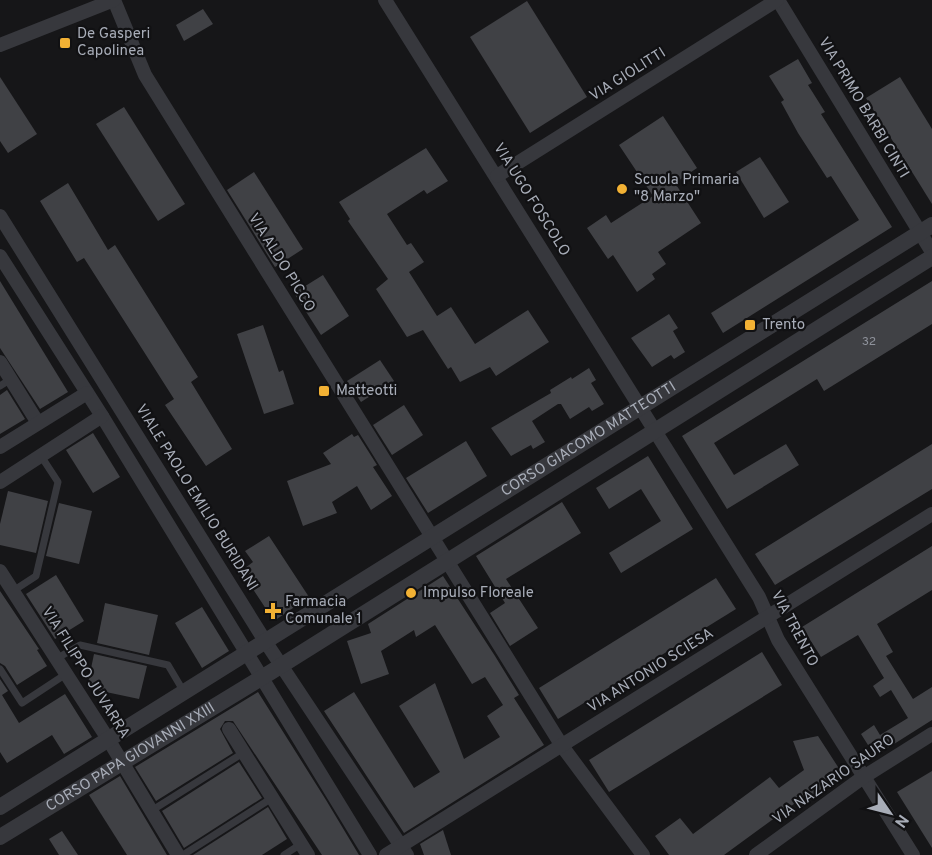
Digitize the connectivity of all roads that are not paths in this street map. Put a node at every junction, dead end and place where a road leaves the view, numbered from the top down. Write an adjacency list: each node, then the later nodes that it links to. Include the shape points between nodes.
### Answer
1 (114, 0): 4 (street); 21 (street, VIA ALDO PICCO, via 145,75)
2 (386, 0): 5 (street, VIA UGO FOSCOLO)
3 (778, 0): 5 (street, VIA GIOLITTI); 7 (street, VIA PRIMO BARBI CINTI)
4 (0, 45)
5 (497, 176): 15 (street, VIA UGO FOSCOLO)
6 (0, 216): 26 (street, VIALE PAOLO EMILIO BURIDANI)
7 (926, 229): 8 (street, VIA PRIMO BARBI CINTI); 15 (street, CORSO GIACOMO MATTEOTTI)
8 (932, 252)
9 (0, 256): 13 (street)
10 (932, 257): 15 (street, CORSO GIACOMO MATTEOTTI)
11 (0, 362): 12 (street)
12 (5, 382): 16 (street)
13 (87, 393): 14 (street); 16 (street)
14 (102, 416): 18 (street); 27 (street)
15 (647, 419): 21 (street, CORSO GIACOMO MATTEOTTI); 22 (street, CORSO GIACOMO MATTEOTTI); 25 (street, VIA TRENTO)
16 (38, 423): 17 (street)
17 (0, 447)
18 (40, 456): 19 (street); 24 (lane, via 58,482 36,576)
19 (0, 482)
20 (932, 514): 25 (street, VIA ANTONIO SCIESA)
21 (432, 537): 22 (street, VIA ALDO PICCO); 26 (street, CORSO GIACOMO MATTEOTTI)
22 (447, 561): 29 (street, CORSO GIACOMO MATTEOTTI); 37 (street, VIA ALDO PICCO)
23 (0, 571): 24 (street, VIA FILIPPO JUVARRA)
24 (13, 591): 28 (street, VIA FILIPPO JUVARRA)
25 (770, 616): 37 (street, VIA ANTONIO SCIESA); 40 (street, VIA TRENTO, via 778,640)
26 (265, 641): 27 (street, CORSO GIACOMO MATTEOTTI); 29 (street, VIALE PAOLO EMILIO BURIDANI)
27 (247, 653): 32 (street); 33 (street, CORSO PAPA GIOVANNI XXIII)
28 (56, 659): 31 (street, VIA FILIPPO JUVARRA); 33 (lane, via 80,645 168,665)
29 (283, 664): 32 (street, CORSO GIACOMO MATTEOTTI); 46 (street, VIALE PAOLO EMILIO BURIDANI)
30 (0, 669): 31 (lane, via 22,703)
31 (66, 674): 36 (street, VIA FILIPPO JUVARRA)
32 (261, 678): 39 (street, CORSO PAPA GIOVANNI XXIII); 49 (street)
33 (184, 692): 36 (street, CORSO PAPA GIOVANNI XXIII)
34 (229, 729): 38 (street)
35 (932, 734): 40 (street, VIA NAZARIO SAURO)
36 (108, 740): 39 (street, VIA FILIPPO JUVARRA); 42 (street, CORSO PAPA GIOVANNI XXIII)
37 (562, 746): 46 (street, VIA ANTONIO SCIESA); 51 (street, VIA ALDO PICCO)
38 (243, 753): 41 (street); 43 (lane)
39 (121, 762): 43 (street, VIA FILIPPO JUVARRA); 44 (street, CORSO PAPA GIOVANNI XXIII)
40 (862, 778): 52 (street, VIA NAZARIO SAURO); 53 (street, VIA TRENTO)
41 (272, 798): 45 (street); 47 (lane)
42 (0, 807)
43 (151, 811): 47 (street, VIA FILIPPO JUVARRA)
44 (0, 837)
45 (304, 850): 48 (lane)
46 (404, 851): 50 (street, VIA ANTONIO SCIESA)
47 (180, 855)
48 (284, 855)
49 (370, 855)
50 (386, 855)
51 (643, 855)
52 (756, 855)
53 (912, 855)

